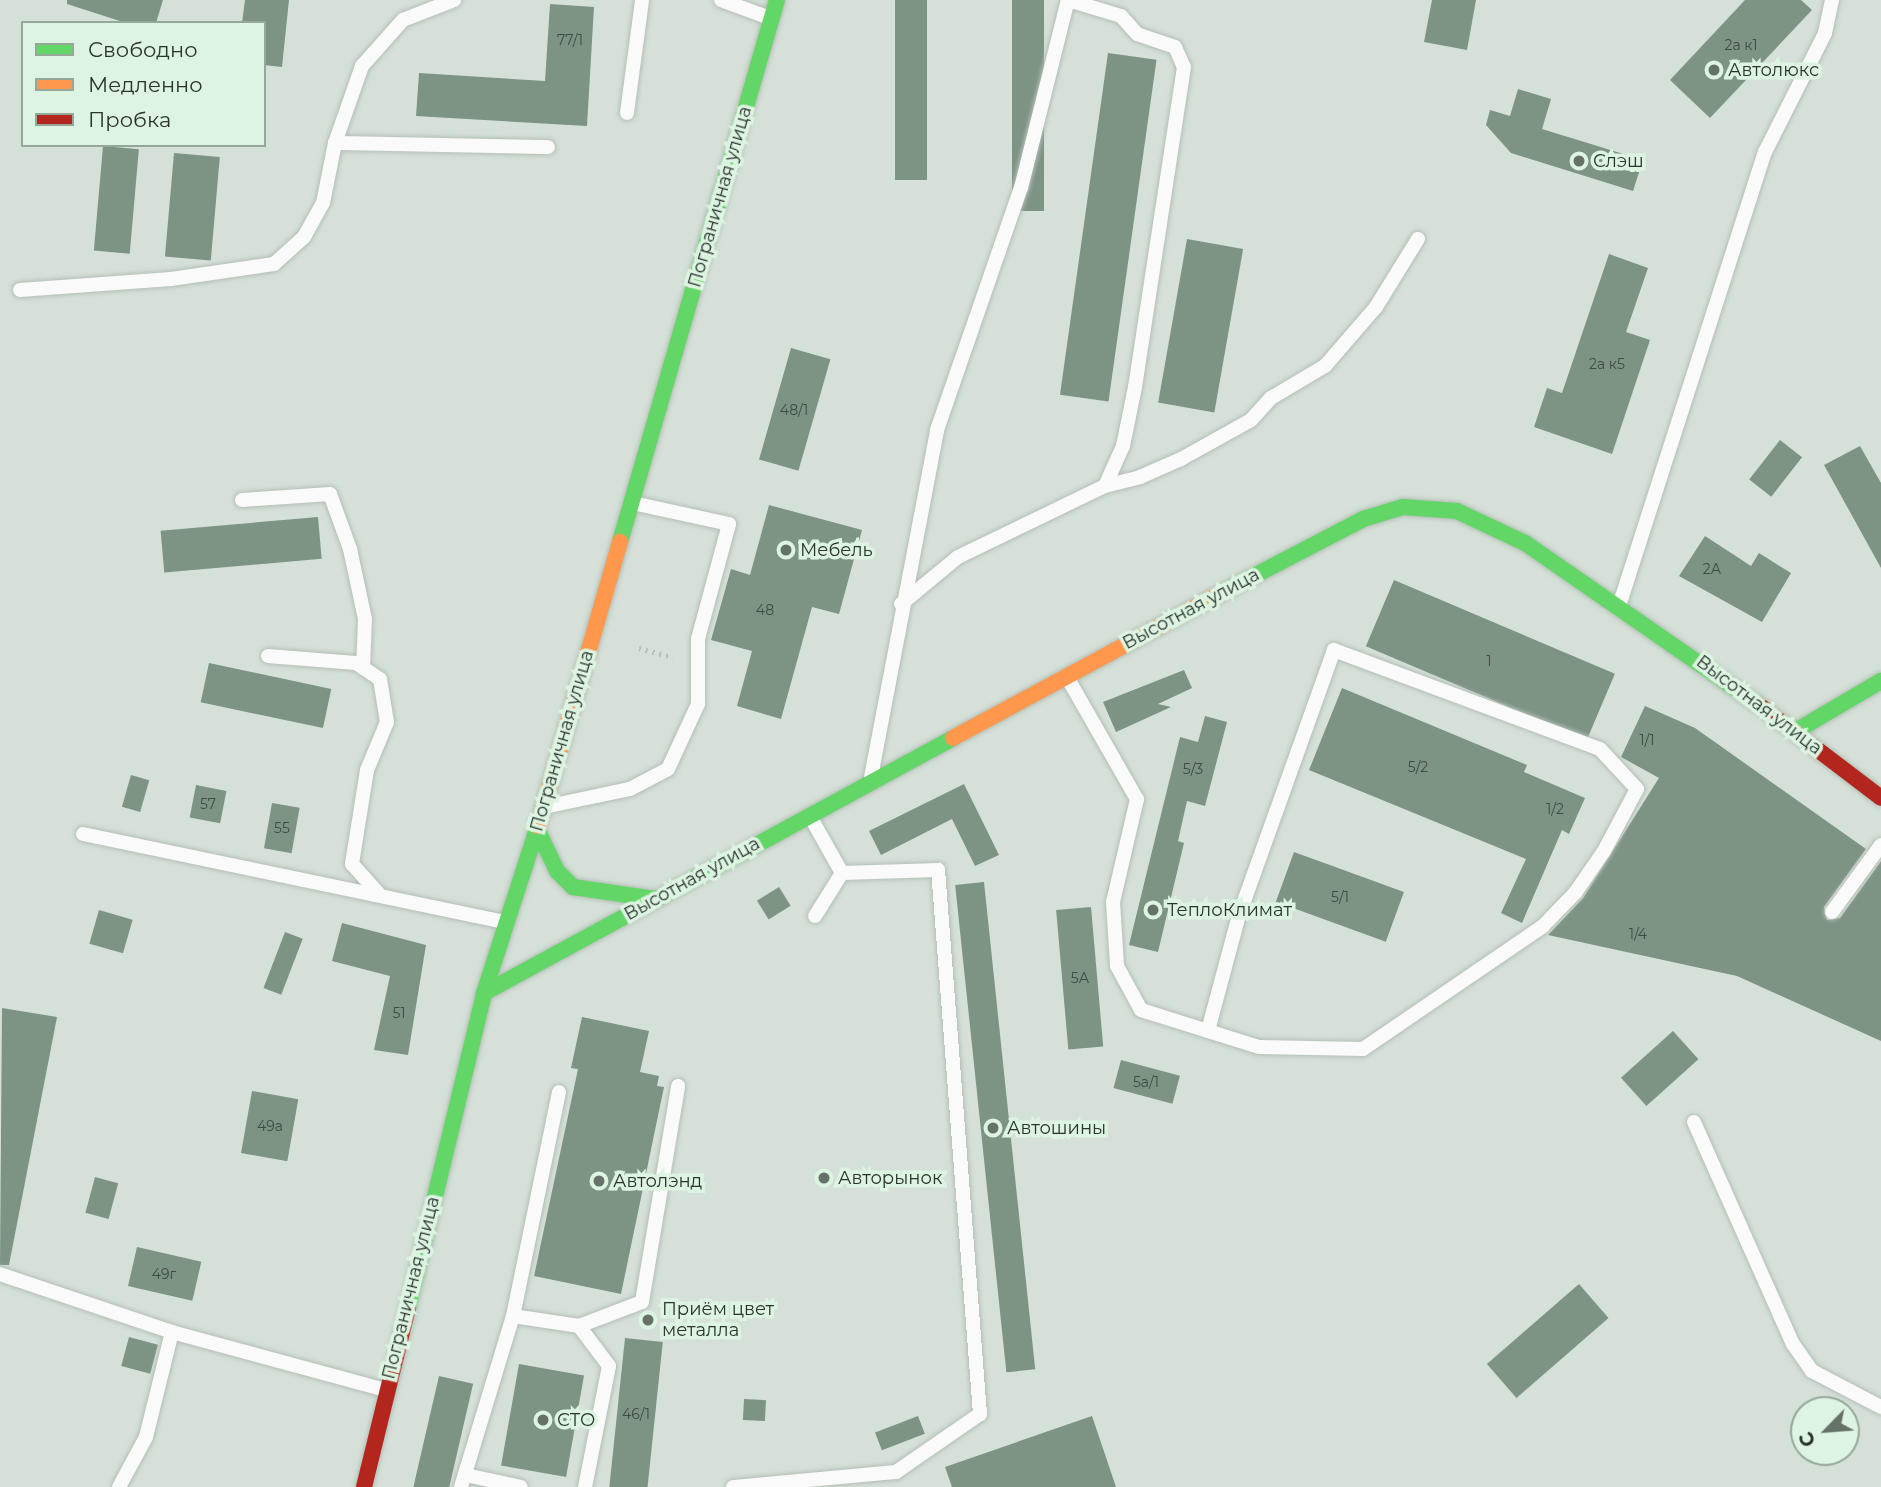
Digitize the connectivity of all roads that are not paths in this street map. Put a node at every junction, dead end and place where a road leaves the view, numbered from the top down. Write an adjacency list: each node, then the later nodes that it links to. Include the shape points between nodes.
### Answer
1 (454, 0): 8 (lane, via 403,20 362,66)
2 (642, 0): 7 (lane)
3 (720, 0): 6 (lane)
4 (777, 0): 6 (street, Пограничная улица)
5 (1832, 0): 16 (lane, via 1825,33 1765,152)
6 (771, 19): 14 (street, Пограничная улица)
7 (627, 113)
8 (335, 144): 9 (lane); 11 (lane, via 323,203 304,237 274,264 171,279)
9 (548, 147)
10 (1418, 239): 12 (lane, via 1376,307 1325,366 1271,398 1251,420 1228,435 1140,478)
11 (20, 290)
12 (1104, 486): 15 (lane, via 958,557); 15 (lane, via 1123,446 1135,387 1184,67 1175,47 1137,34 1121,16 1068,0 1021,188 937,430)
13 (242, 500): 18 (lane, via 330,494 350,549 365,619)
14 (633, 503): 24 (street, Пограничная улица); 24 (lane, via 729,524 698,639 698,704 668,769 631,789)
15 (901, 604): 22 (lane)
16 (1620, 604): 19 (street, Высотная улица, via 1482,520 1437,507 1403,507 1357,522); 21 (street, Высотная улица)
17 (268, 656): 18 (lane, via 356,663)
18 (363, 668): 30 (lane, via 380,679 387,722 367,771 352,864)
19 (1067, 676): 22 (street, Высотная улица); 36 (lane, via 1137,800 1114,902 1117,966 1141,1010)
20 (1880, 683): 21 (street)
21 (1796, 732): 23 (street, Высотная улица)
22 (871, 782): 25 (street, Высотная улица)
23 (1881, 798)
24 (544, 806): 26 (street, Пограничная улица)
25 (810, 815): 29 (lane); 31 (street, Высотная улица)
26 (537, 829): 31 (street, via 557,871 573,887); 34 (street, Пограничная улица)
27 (83, 834): 30 (lane)
28 (1881, 845): 32 (lane)
29 (842, 873): 33 (lane); 51 (lane, via 938,870 980,1414 896,1472)
30 (379, 894): 34 (lane)
31 (655, 899): 35 (street, Высотная улица)
32 (1832, 912)
33 (815, 916)
34 (506, 922): 35 (street, Пограничная улица)
35 (484, 993): 44 (street, Пограничная улица)
36 (1208, 1031): 36 (lane, via 1259,1047 1363,1049 1543,926 1575,893 1605,851 1637,789 1600,750 1334,650 1239,915)
37 (678, 1086): 42 (lane, via 642,1302)
38 (559, 1092): 41 (lane)
39 (1694, 1122): 45 (lane, via 1793,1344 1812,1371)
40 (0, 1274): 43 (lane)
41 (513, 1316): 42 (lane); 46 (lane)
42 (579, 1326): 50 (lane, via 609,1366)
43 (172, 1332): 44 (lane); 47 (lane, via 146,1437)
44 (385, 1390): 48 (street, Пограничная улица)
45 (1881, 1407)
46 (464, 1481): 49 (lane)
47 (119, 1487)
48 (364, 1487)
49 (521, 1487)
50 (585, 1487)
51 (733, 1487)

